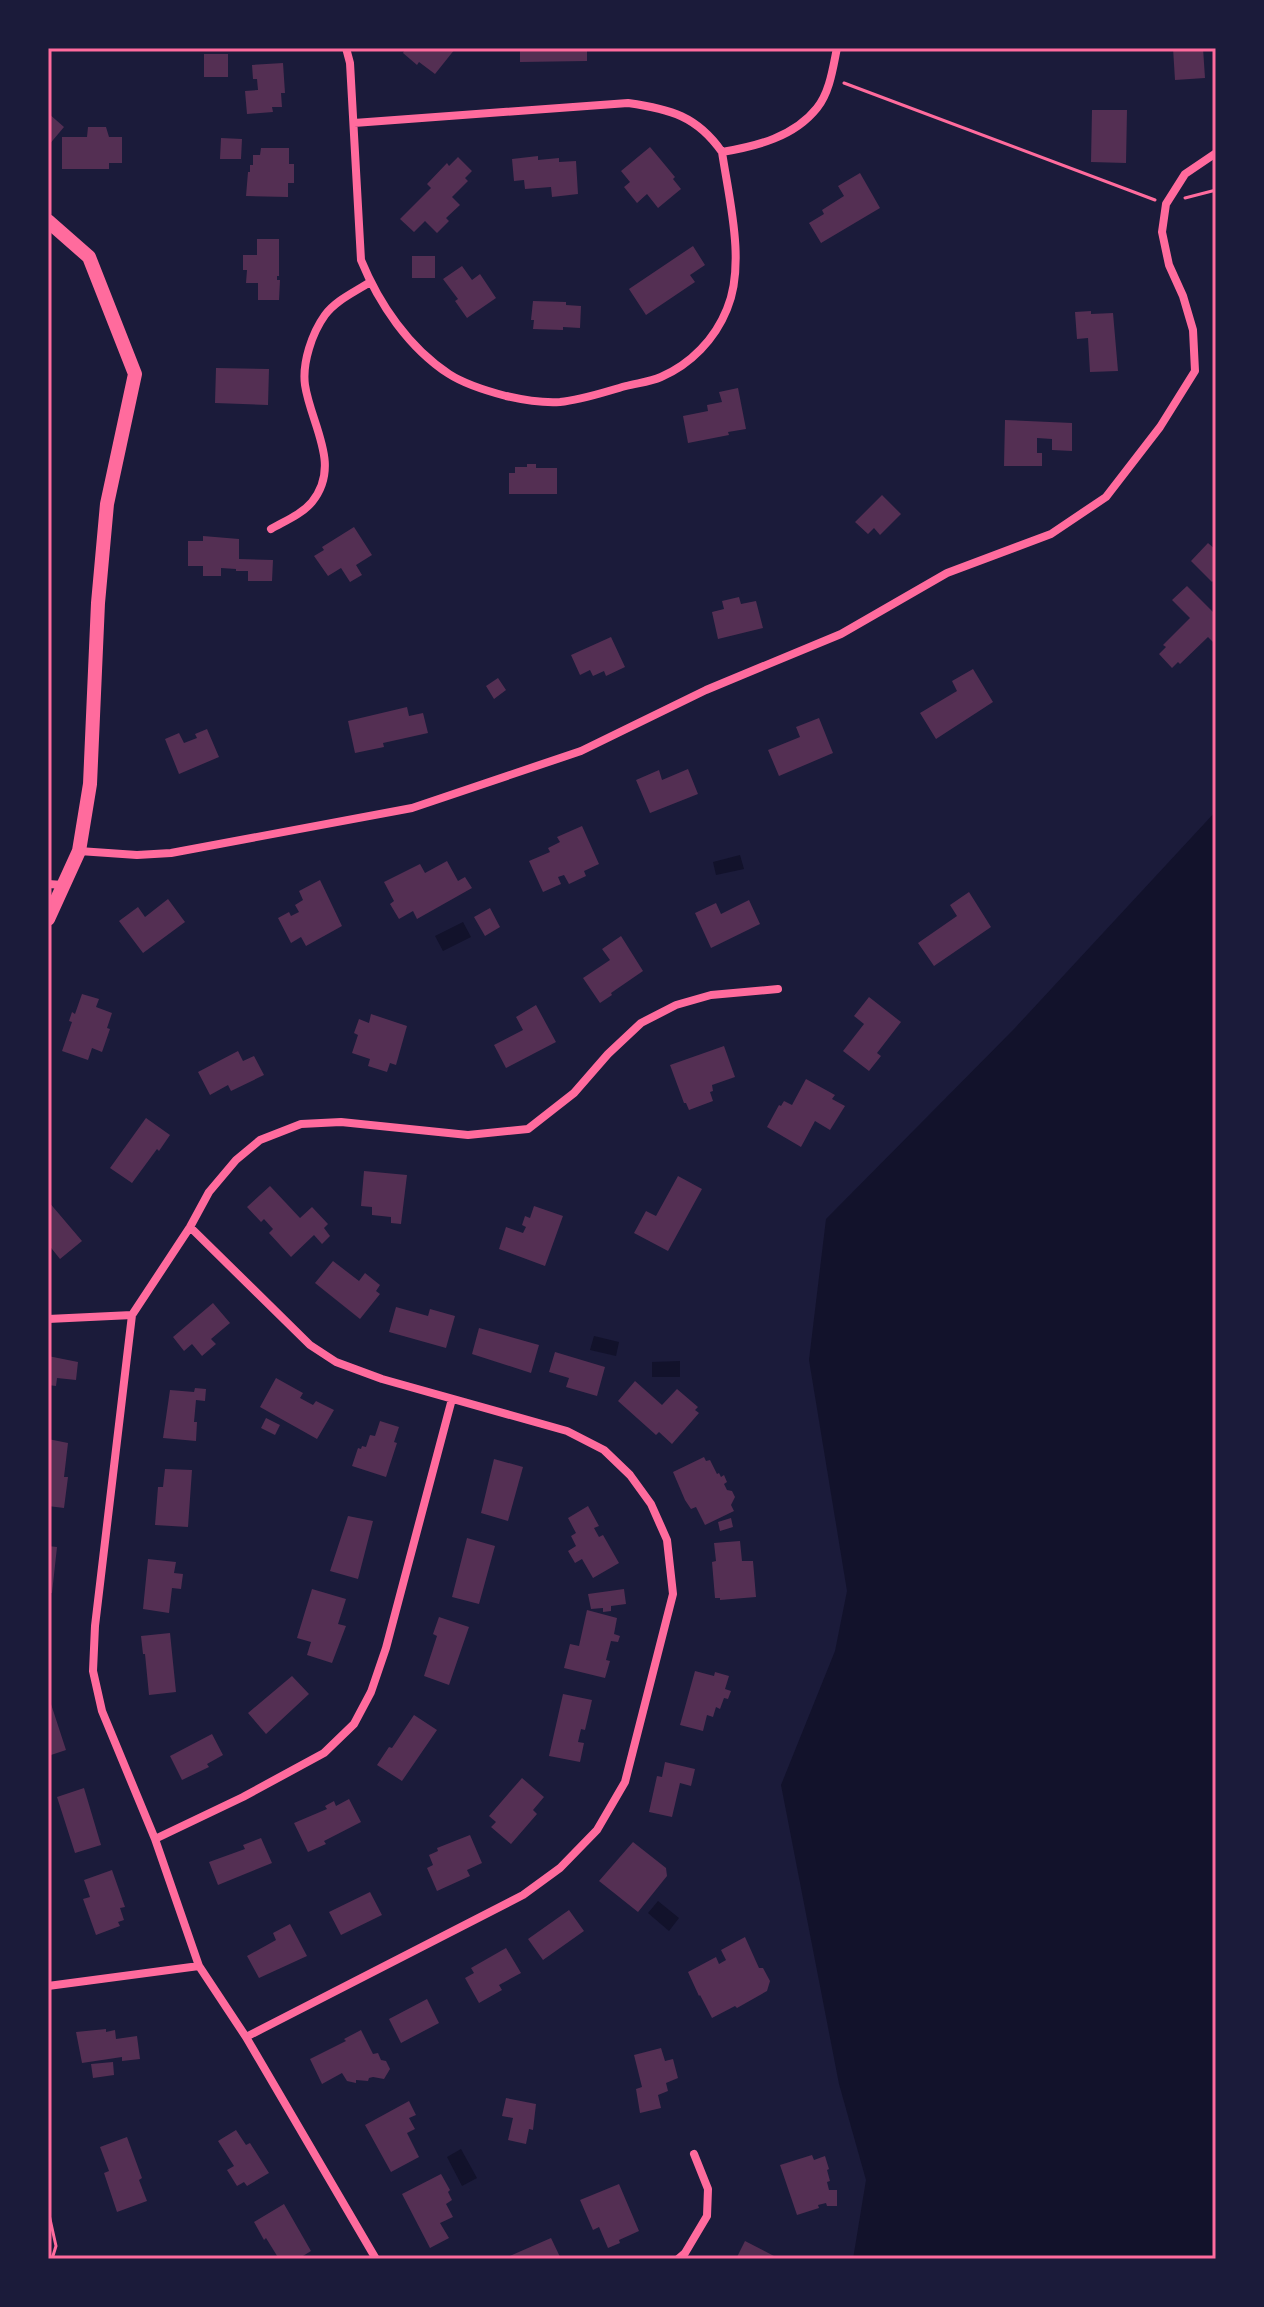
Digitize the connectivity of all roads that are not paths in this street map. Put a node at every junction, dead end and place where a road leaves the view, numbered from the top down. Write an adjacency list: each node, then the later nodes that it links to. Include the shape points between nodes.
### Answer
1 (346, 48): 3 (street)
2 (837, 48): 4 (street, via 818,107 792,130 759,145)
3 (354, 123): 4 (street, via 628,103 686,117); 7 (street, via 361,260)
4 (722, 152): 7 (street, via 736,244 729,307 692,359 660,377 560,402 525,401 488,391 451,375 422,352)
5 (1216, 153): 9 (street, via 1185,174 1166,204 1162,232 1193,330 1195,371 1106,497 1051,534 947,573 841,634 706,690 581,751 503,779 412,808 171,853)
6 (48, 221): 9 (street, via 89,257 135,374 107,504 90,784)
7 (370, 282): 8 (street, via 340,301 311,341 305,382 326,454 326,472 305,509)
8 (271, 529)
9 (79, 851): 10 (street)
10 (56, 885): 11 (street)
11 (48, 919)
12 (778, 989): 13 (street, via 711,995 641,1023 574,1093 528,1129 468,1135 341,1122 301,1124 260,1140 209,1192)
13 (190, 1227): 14 (street); 16 (street, via 310,1345 336,1362)
14 (132, 1315): 15 (street); 17 (street, via 93,1671 102,1711)
15 (48, 1319)
16 (452, 1399): 17 (street, via 386,1648 354,1724 324,1753); 20 (street, via 567,1431 604,1450 651,1504 667,1540 673,1594 625,1782 597,1830 560,1868 523,1895)
17 (155, 1839): 18 (street)
18 (199, 1966): 19 (street); 20 (street)
19 (48, 1986)
20 (246, 2037): 22 (street)
21 (694, 2154): 23 (street, via 708,2189 707,2216)
22 (376, 2259)
23 (678, 2259)

